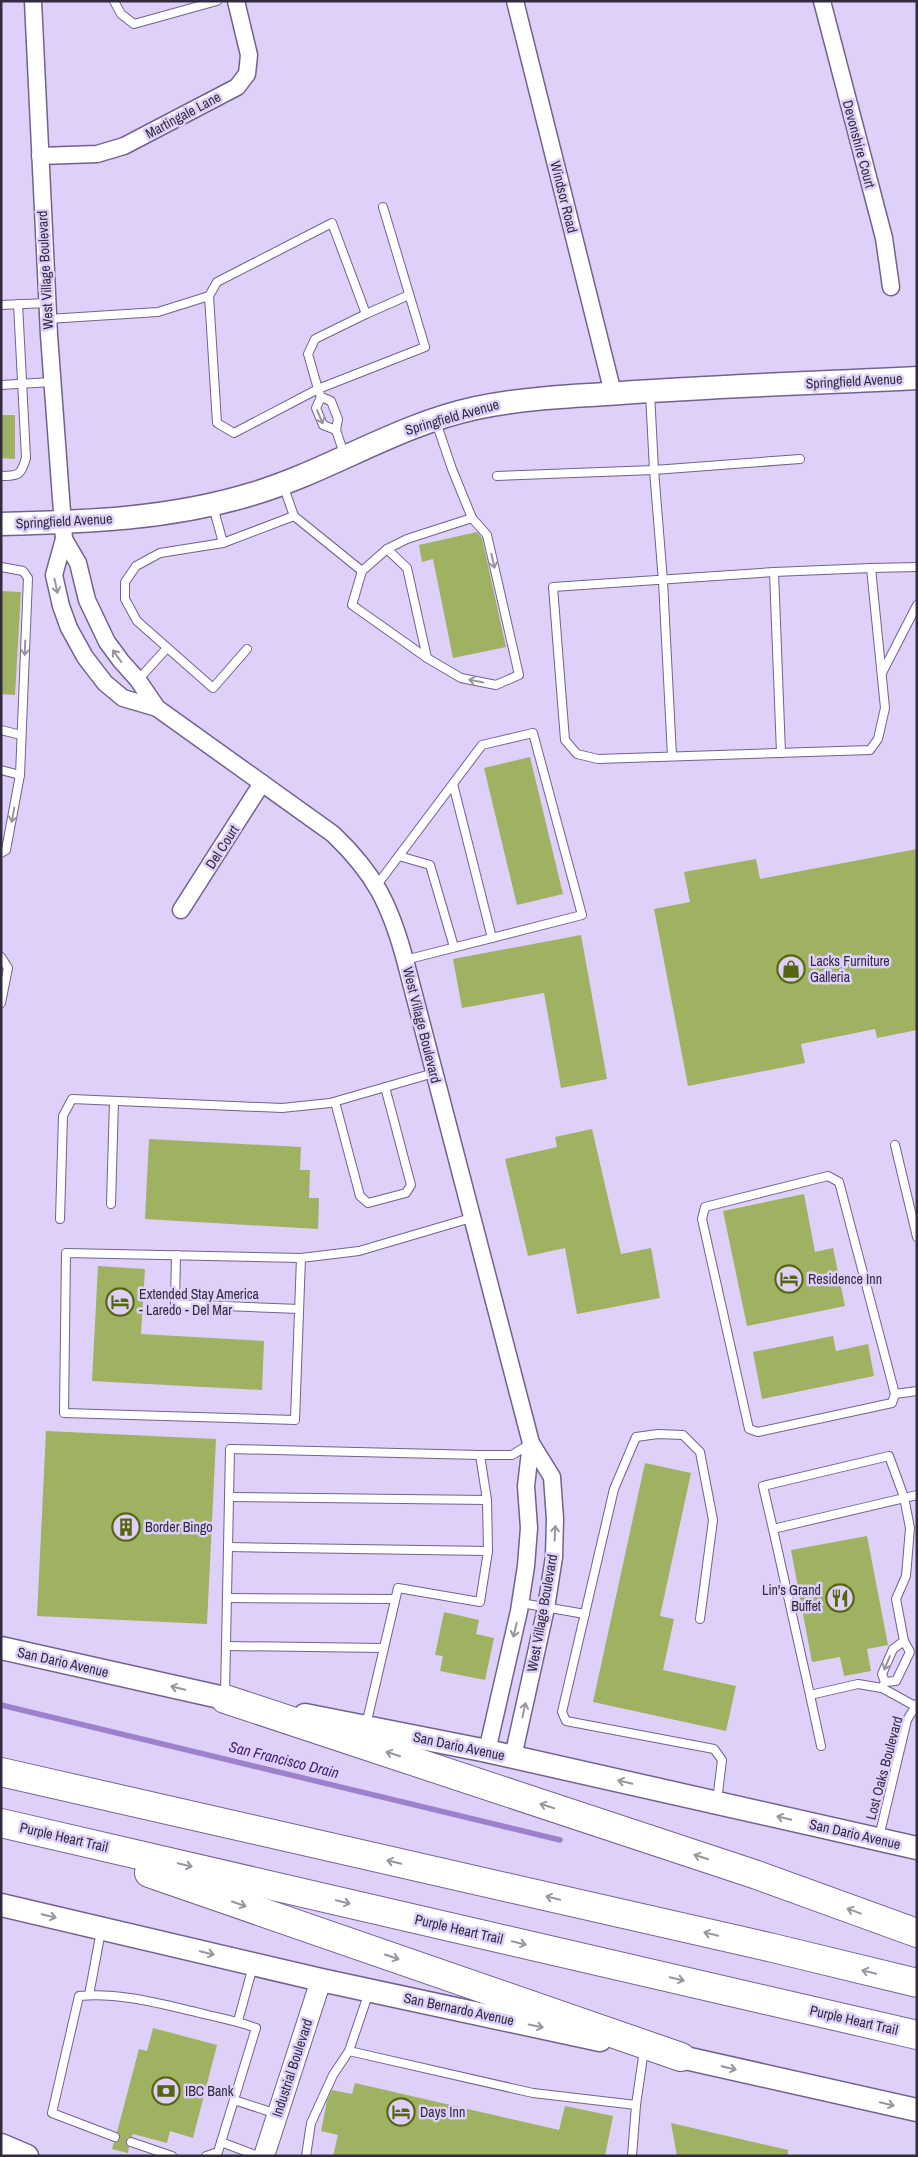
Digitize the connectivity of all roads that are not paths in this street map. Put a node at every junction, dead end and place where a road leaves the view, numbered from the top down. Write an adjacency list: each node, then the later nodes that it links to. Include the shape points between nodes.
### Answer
1 (33, 1): 7 (street, West Village Boulevard)
2 (114, 1): 3 (lane, via 121,14 134,24)
3 (218, 1)
4 (236, 1): 7 (street, Martingale Lane, via 250,55 247,74 236,87 124,146 97,154)
5 (515, 1): 22 (street, Windsor Road)
6 (822, 1): 9 (street, Devonshire Court, via 884,238)
7 (40, 156): 14 (street, West Village Boulevard)
8 (384, 207): 10 (lane)
9 (891, 287)
10 (409, 295): 15 (lane); 21 (lane, via 425,347)
11 (209, 296): 14 (lane, via 158,312); 15 (lane, via 218,282 332,223); 21 (lane, via 217,423 234,432)
12 (18, 304): 13 (lane); 14 (lane); 18 (lane)
13 (1, 305)
14 (47, 311): 17 (street, West Village Boulevard)
15 (366, 314): 21 (lane, via 315,339 308,354)
16 (917, 378): 20 (main road, Springfield Avenue)
17 (52, 382): 18 (lane); 35 (street, West Village Boulevard)
18 (22, 384): 19 (lane); 28 (lane, via 26,458 23,471 16,476)
19 (1, 385)
20 (650, 390): 22 (main road, Springfield Avenue); 27 (lane)
21 (320, 393): 24 (lane, via 331,401 338,419); 24 (lane, one-way to 24, via 316,408 323,425)
22 (613, 393): 23 (main road, Springfield Avenue, via 520,399)
23 (435, 420): 25 (main road, Springfield Avenue); 33 (lane)
24 (336, 430): 25 (lane)
25 (345, 456): 30 (main road, Springfield Avenue)
26 (800, 459): 27 (lane)
27 (654, 470): 29 (lane); 43 (lane)
28 (1, 476)
29 (498, 476)
30 (282, 483): 31 (main road, Springfield Avenue); 32 (lane)
31 (212, 504): 35 (main road, Springfield Avenue); 36 (lane)
32 (294, 516): 36 (lane); 41 (lane)
33 (472, 518): 37 (lane); 47 (lane, one-way to 47, via 487,535 519,675 496,684 461,678)
34 (1, 524): 35 (main road, Springfield Avenue)
35 (63, 530): 49 (street, West Village Boulevard, one-way to 35, via 121,662 103,634 87,600 78,563); 50 (street, West Village Boulevard, one-way to 50, via 54,575 60,606 81,650 105,683 123,698)
36 (223, 543): 45 (lane, via 160,553 136,566 125,582 125,599 137,621)
37 (387, 548): 41 (lane); 47 (lane, via 407,568)
38 (917, 566): 40 (lane)
39 (1, 567): 52 (lane, one-way to 52, via 23,571 28,578)
40 (871, 568): 42 (lane); 48 (lane)
41 (362, 571): 47 (lane, via 352,605)
42 (774, 572): 43 (lane); 53 (lane)
43 (662, 580): 54 (lane); 54 (lane, via 553,587 565,740 577,754 598,759)
44 (917, 605): 48 (lane)
45 (167, 648): 46 (lane, via 213,688); 49 (lane)
46 (248, 649)
47 (427, 658)
48 (882, 673): 53 (lane, via 885,708 878,739 870,750)
49 (138, 680): 50 (street, West Village Boulevard)
50 (157, 708): 57 (street, West Village Boulevard)
51 (1, 730): 52 (lane)
52 (21, 735): 56 (lane)
53 (781, 753): 54 (lane)
54 (672, 756)
55 (1, 770): 56 (lane)
56 (20, 774): 59 (lane, one-way to 59, via 6,850)
57 (262, 783): 61 (street, West Village Boulevard, via 333,834 356,856); 62 (street, Del Court)
58 (453, 784): 60 (lane); 63 (lane); 63 (lane, via 482,745 533,733 582,915)
59 (1, 853)
60 (399, 856): 61 (lane); 64 (lane, via 430,865)
61 (377, 885): 66 (street, West Village Boulevard, via 389,908)
62 (181, 910)
63 (492, 938): 64 (lane)
64 (454, 947): 66 (lane)
65 (1, 957): 67 (lane, via 8,968)
66 (405, 960): 68 (street, West Village Boulevard)
67 (1, 1003)
68 (434, 1073): 69 (lane); 74 (street, West Village Boulevard)
69 (385, 1087): 71 (lane); 71 (lane, via 411,1185 406,1193 368,1203 360,1196)
70 (114, 1101): 71 (lane, via 282,1108); 73 (lane); 75 (lane, via 72,1100 63,1116)
71 (335, 1102)
72 (895, 1145): 76 (lane)
73 (111, 1204)
74 (471, 1218): 78 (lane, via 359,1251); 82 (street, West Village Boulevard)
75 (60, 1220)
76 (917, 1237)
77 (176, 1255): 78 (lane); 79 (lane, via 175,1304); 79 (lane, via 66,1253 64,1413 294,1420)
78 (301, 1258): 79 (lane)
79 (299, 1309)
80 (917, 1390): 81 (lane)
81 (895, 1394): 81 (lane, via 892,1403 758,1432 749,1429 702,1219 704,1207 828,1176 838,1182)
82 (532, 1442): 83 (lane, via 512,1454); 93 (street, West Village Boulevard, via 526,1486 529,1528); 94 (street, West Village Boulevard, one-way to 82, via 554,1557 552,1477)
83 (480, 1455): 85 (lane, via 230,1449); 87 (lane)
84 (917, 1495): 86 (lane)
85 (229, 1497): 87 (lane); 89 (lane)
86 (904, 1497): 88 (lane); 88 (lane, via 889,1456 763,1486); 97 (lane, via 910,1528 906,1576 896,1599)
87 (487, 1500): 90 (lane)
88 (773, 1529): 102 (lane)
89 (228, 1547): 90 (lane); 91 (lane)
90 (488, 1550): 92 (lane, via 480,1602 398,1588)
91 (227, 1598): 92 (lane); 98 (lane)
92 (395, 1599): 100 (lane)
93 (520, 1603): 94 (lane); 107 (street, West Village Boulevard, one-way to 107)
94 (546, 1608): 95 (lane); 108 (street, West Village Boulevard, one-way to 94)
95 (585, 1614): 96 (lane, via 614,1489 636,1437 683,1435 700,1452 713,1520); 110 (lane, via 562,1712 566,1721 714,1749 722,1760)
96 (700, 1619)
97 (904, 1641): 101 (lane, one-way to 101, via 893,1649 882,1674); 101 (lane, via 910,1652 896,1681)
98 (226, 1646): 100 (lane); 103 (lane)
99 (1, 1648): 103 (main road, San Dario Avenue, one-way to 99)
100 (384, 1648): 105 (lane)
101 (884, 1685): 102 (lane, via 858,1684); 104 (lane)
102 (810, 1695): 106 (lane)
103 (225, 1699): 105 (main road, San Dario Avenue); 116 (highway, one-way to 103, via 756,1875)
104 (916, 1705): 112 (lane, Lost Oaks Boulevard, via 908,1720)
105 (366, 1727): 107 (main road, San Dario Avenue)
106 (821, 1746)
107 (487, 1752): 108 (main road, San Dario Avenue)
108 (513, 1757): 110 (main road, San Dario Avenue, one-way to 108)
109 (1, 1772): 119 (highway, one-way to 109)
110 (717, 1803): 112 (main road, San Dario Avenue, one-way to 110)
111 (6, 1824): 123 (highway, Purple Heart Trail, one-way to 123); 126 (highway, one-way to 126)
112 (879, 1839): 113 (main road, San Dario Avenue)
113 (917, 1848)
114 (1, 1905): 115 (main road, San Bernardo Avenue, one-way to 115)
115 (101, 1929): 117 (main road, San Bernardo Avenue, one-way to 117); 121 (lane)
116 (917, 1933)
117 (253, 1964): 118 (main road, San Bernardo Avenue); 122 (lane)
118 (321, 1980): 120 (main road, San Bernardo Avenue); 130 (street, Industrial Boulevard)
119 (917, 1983)
120 (370, 1990): 124 (main road, San Bernardo Avenue, one-way to 124); 125 (lane)
121 (88, 1995): 122 (lane, via 154,2002); 131 (lane, via 79,1996 52,2113)
122 (238, 2021): 127 (lane, via 256,2028)
123 (917, 2035)
124 (644, 2049): 126 (main road, San Bernardo Avenue); 128 (lane)
125 (349, 2051): 128 (lane, via 533,2094); 140 (lane, via 333,2075 311,2123)
126 (681, 2057): 129 (main road, San Bernardo Avenue, one-way to 129)
127 (234, 2100): 130 (lane); 133 (lane)
128 (636, 2105): 141 (lane)
129 (917, 2110)
130 (277, 2115): 139 (street, Industrial Boulevard)
131 (116, 2137)
132 (131, 2142): 135 (lane)
133 (221, 2142): 137 (lane, via 218,2152); 138 (lane)
134 (1, 2145): 136 (main road)
135 (167, 2155)
136 (28, 2156)
137 (206, 2156)
138 (258, 2156)
139 (264, 2156)
140 (306, 2156)
141 (632, 2156)

